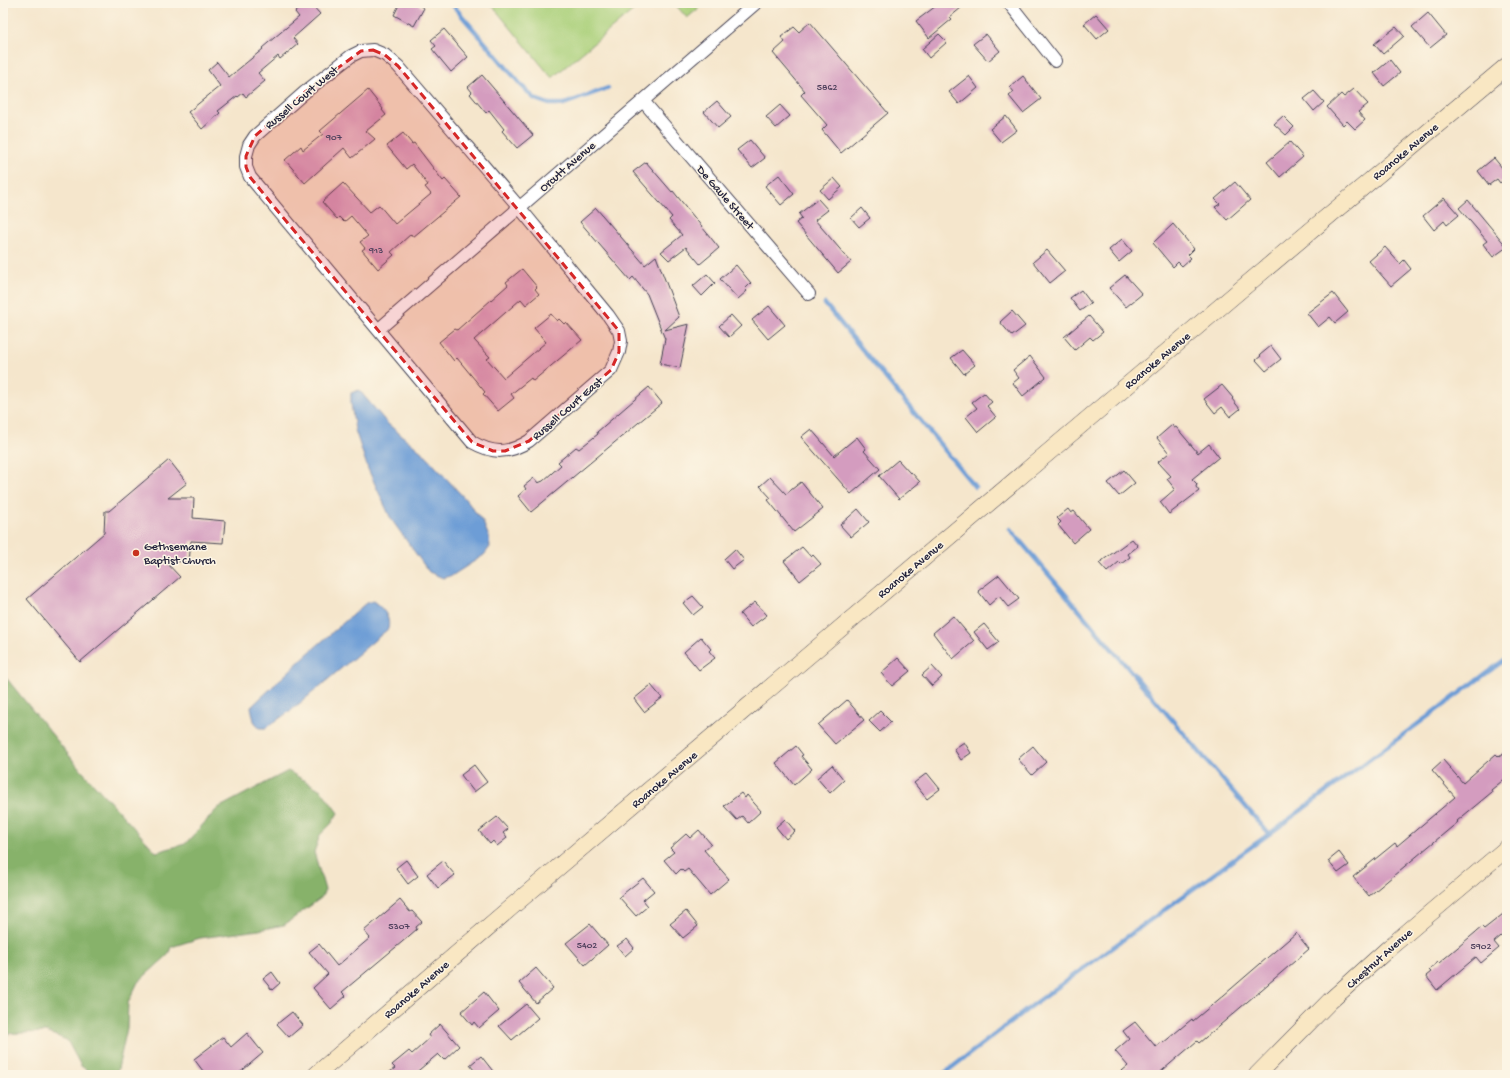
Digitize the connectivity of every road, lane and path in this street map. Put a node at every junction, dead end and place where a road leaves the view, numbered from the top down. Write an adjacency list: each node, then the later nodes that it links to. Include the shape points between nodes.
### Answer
1 (756, 3): 5 (street, Orcutt Avenue)
2 (1009, 3): 3 (street)
3 (1055, 61)
4 (1507, 66): 10 (street, Roanoke Avenue)
5 (643, 101): 6 (street, Orcutt Avenue); 7 (street, De Gaule Street)
6 (519, 208): 8 (street, Orcutt Avenue); 8 (street, Russell Court East, via 608,315 619,331 620,341 619,352 611,370 529,441 518,448 506,451 483,448 472,442); 8 (street, Russell Court West, via 398,66 385,55 373,50 351,56 269,123 249,145 246,167 250,177)
7 (809, 294)
8 (379, 329)
9 (1507, 848): 11 (street, Chestnut Avenue, via 1335,996)
10 (316, 1075)
11 (1257, 1075)

